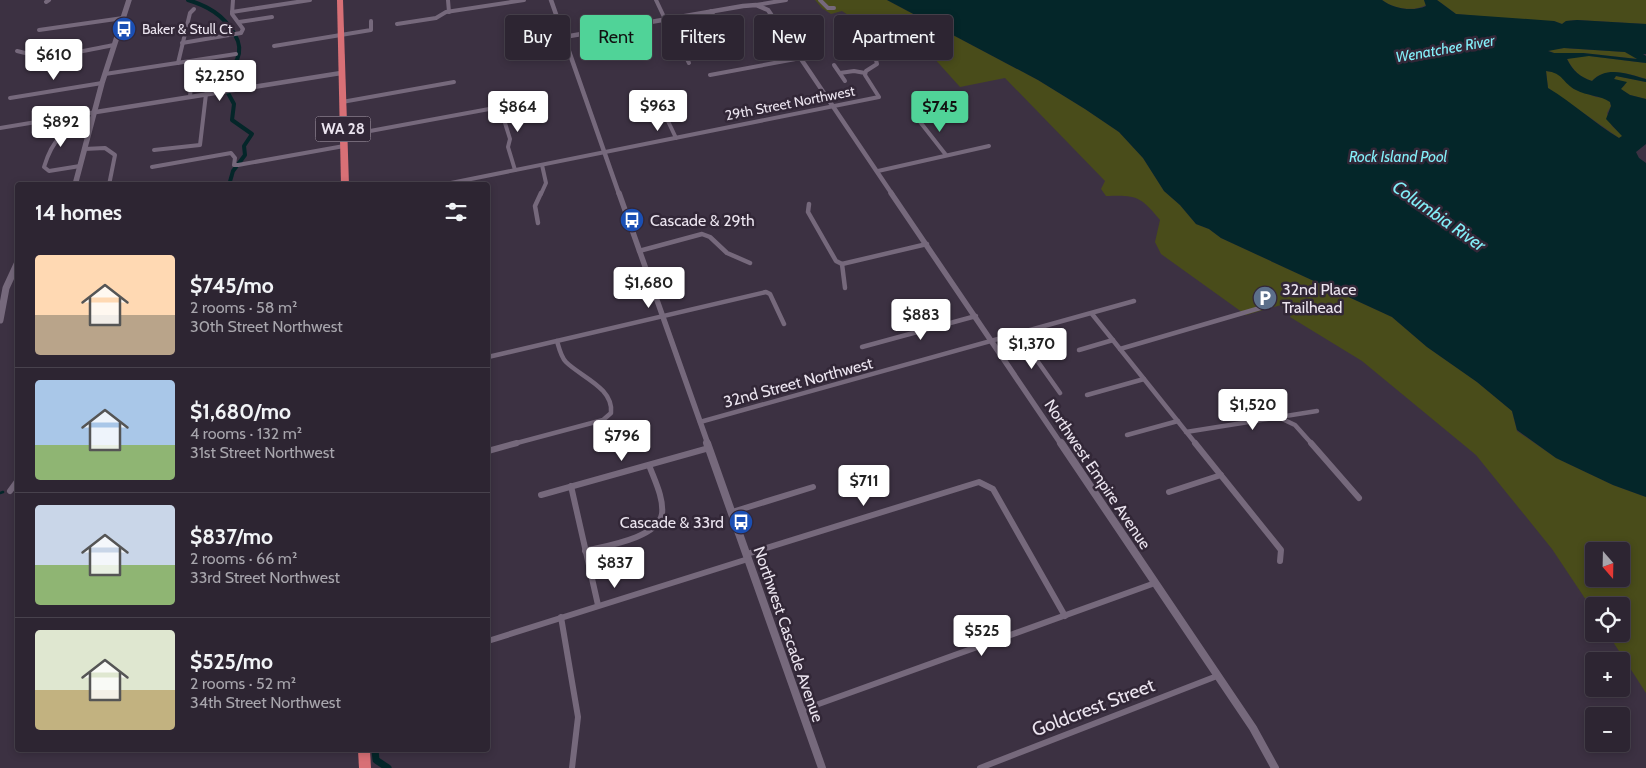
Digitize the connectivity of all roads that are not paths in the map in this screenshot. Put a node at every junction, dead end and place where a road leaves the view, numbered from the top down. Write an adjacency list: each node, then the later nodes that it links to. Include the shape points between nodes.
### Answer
1 (129, 0): 23 (main road)
2 (234, 0): 14 (street)
3 (310, 0): 14 (street)
4 (340, 0): 29 (highway, WA 28)
5 (448, 0): 15 (street)
6 (524, 0): 15 (street)
7 (551, 0): 17 (street, Northwest Cascade Avenue)
8 (656, 0): 18 (street)
9 (786, 0): 11 (street)
10 (820, 0): 13 (street, via 828,8)
11 (756, 5): 16 (street); 21 (street, Northwest Empire Avenue)
12 (194, 8): 31 (street)
13 (834, 8)
14 (232, 12): 26 (street)
15 (450, 12): 27 (street, via 436,18)
16 (711, 12): 19 (street); 20 (street)
17 (556, 15)
18 (664, 15)
19 (692, 15)
20 (713, 15)
21 (772, 15)
22 (272, 17): 26 (street)
23 (123, 18): 28 (street); 32 (main road)
24 (662, 20): 30 (street)
25 (371, 21): 29 (street, via 371,30)
26 (239, 22): 31 (street, via 243,31 237,34)
27 (397, 24)
28 (38, 30)
29 (341, 35): 33 (street); 44 (highway, WA 28)
30 (570, 36)
31 (182, 43): 41 (street)
32 (114, 45): 34 (street, via 52,55); 47 (main road)
33 (274, 46)
34 (17, 51)
35 (236, 54): 41 (street)
36 (570, 54): 69 (street, Northwest Cascade Avenue)
37 (687, 60): 42 (street)
38 (790, 60): 48 (street)
39 (802, 60): 58 (street, Northwest Empire Avenue)
40 (876, 60): 46 (street, via 876,64)
41 (178, 63): 47 (street)
42 (689, 63)
43 (834, 65): 45 (street)
44 (341, 73): 53 (street); 57 (highway, WA 28)
45 (840, 73): 46 (street); 49 (street)
46 (865, 73): 58 (street, 29th Street Northwest, via 879,97)
47 (105, 74): 51 (main road)
48 (710, 75)
49 (845, 81)
50 (454, 82): 57 (street)
51 (102, 83): 56 (street); 59 (main road)
52 (191, 85): 55 (street)
53 (206, 94): 55 (street); 68 (street, via 200,145)
54 (633, 95): 64 (street, via 650,94 657,98)
55 (190, 97): 59 (street)
56 (10, 98)
57 (342, 102): 63 (highway, WA 28)
58 (834, 106): 64 (street, 29th Street Northwest); 75 (street, Northwest Empire Avenue)
59 (96, 112): 61 (main road); 62 (street)
60 (937, 112): 70 (street, via 917,118)
61 (91, 126): 67 (main road); 72 (street, via 56,137 44,167 50,171)
62 (0, 128)
63 (343, 136): 65 (highway, WA 28); 74 (street, via 502,107)
64 (676, 138): 69 (street, 29th Street Northwest)
65 (344, 146): 73 (street, via 238,164 233,163 234,155 224,154); 78 (highway, WA 28)
66 (989, 146): 70 (street)
67 (84, 149): 72 (main road); 77 (street, via 110,149 116,155)
68 (154, 150)
69 (604, 152): 71 (street, 29th Street Northwest); 83 (street, Northwest Cascade Avenue)
70 (946, 156): 75 (street)
71 (542, 165): 74 (street, 29th Street Northwest); 81 (street, via 546,183 535,206)
72 (80, 166): 76 (main road)
73 (152, 166)
74 (515, 170): 79 (street, 29th Street Northwest)
75 (878, 171): 82 (street, Northwest Empire Avenue)
76 (76, 182)
77 (110, 182)
78 (345, 182)
79 (456, 182)
80 (809, 204): 85 (street, via 808,212 836,261)
81 (538, 223)
82 (928, 244): 85 (street); 92 (street, Northwest Empire Avenue)
83 (639, 251): 84 (street, via 706,234 726,252); 91 (street, Northwest Cascade Avenue)
84 (750, 263)
85 (842, 264): 87 (street)
86 (15, 268): 93 (main road, via 6,288)
87 (844, 288)
88 (1134, 301): 90 (street, 32nd Street Northwest)
89 (1260, 308): 100 (street)
90 (1092, 314): 95 (street, 32nd Street Northwest); 96 (street)
91 (662, 316): 94 (street, via 766,292 770,294); 97 (street); 109 (street, Northwest Cascade Avenue)
92 (976, 316): 98 (street, Northwest Empire Avenue); 99 (street)
93 (0, 317)
94 (784, 324)
95 (1019, 334): 98 (street, 32nd Street Northwest); 104 (street)
96 (1113, 340): 100 (street); 101 (street)
97 (557, 341): 102 (street); 113 (street, via 566,361 606,394 612,409 610,415 603,420)
98 (993, 342): 109 (street, 32nd Street Northwest); 127 (street, Northwest Empire Avenue)
99 (862, 347)
100 (1120, 349): 103 (street)
101 (1079, 350)
102 (490, 358)
103 (1144, 378): 105 (street); 108 (street)
104 (1060, 393)
105 (1087, 395)
106 (1317, 411): 107 (street)
107 (1276, 417): 110 (street); 122 (street, via 1294,425)
108 (1178, 421): 110 (street); 111 (street)
109 (700, 422): 112 (street, Northwest Cascade Avenue)
110 (1186, 432): 115 (street)
111 (1127, 435)
112 (709, 448): 114 (street); 123 (street, Northwest Cascade Avenue)
113 (490, 450)
114 (649, 465): 117 (street); 124 (street, via 661,506 661,519 655,528 641,536)
115 (1221, 476): 120 (street); 126 (street, via 1281,550)
116 (15, 484): 119 (street)
117 (571, 486): 121 (street); 124 (street)
118 (813, 487): 123 (street)
119 (10, 491)
120 (1169, 492)
121 (541, 495)
122 (1359, 498)
123 (732, 512): 125 (street, Northwest Cascade Avenue)
124 (586, 551): 128 (street)
125 (748, 557): 128 (street); 129 (street, via 982,482 993,489); 133 (street, Northwest Cascade Avenue)
126 (1280, 561)
127 (1155, 583): 129 (street); 132 (street, Northwest Empire Avenue)
128 (598, 605): 130 (street)
129 (1065, 616): 133 (street)
130 (561, 617): 131 (street); 136 (street, via 578,717)
131 (490, 640)
132 (1217, 676): 138 (street, Goldcrest Street); 139 (street, Northwest Empire Avenue, via 1253,728)
133 (802, 710): 137 (street, Northwest Cascade Avenue)
134 (364, 752): 135 (highway)
135 (364, 768)
136 (572, 768)
137 (822, 768)
138 (980, 768)
139 (1275, 768)

